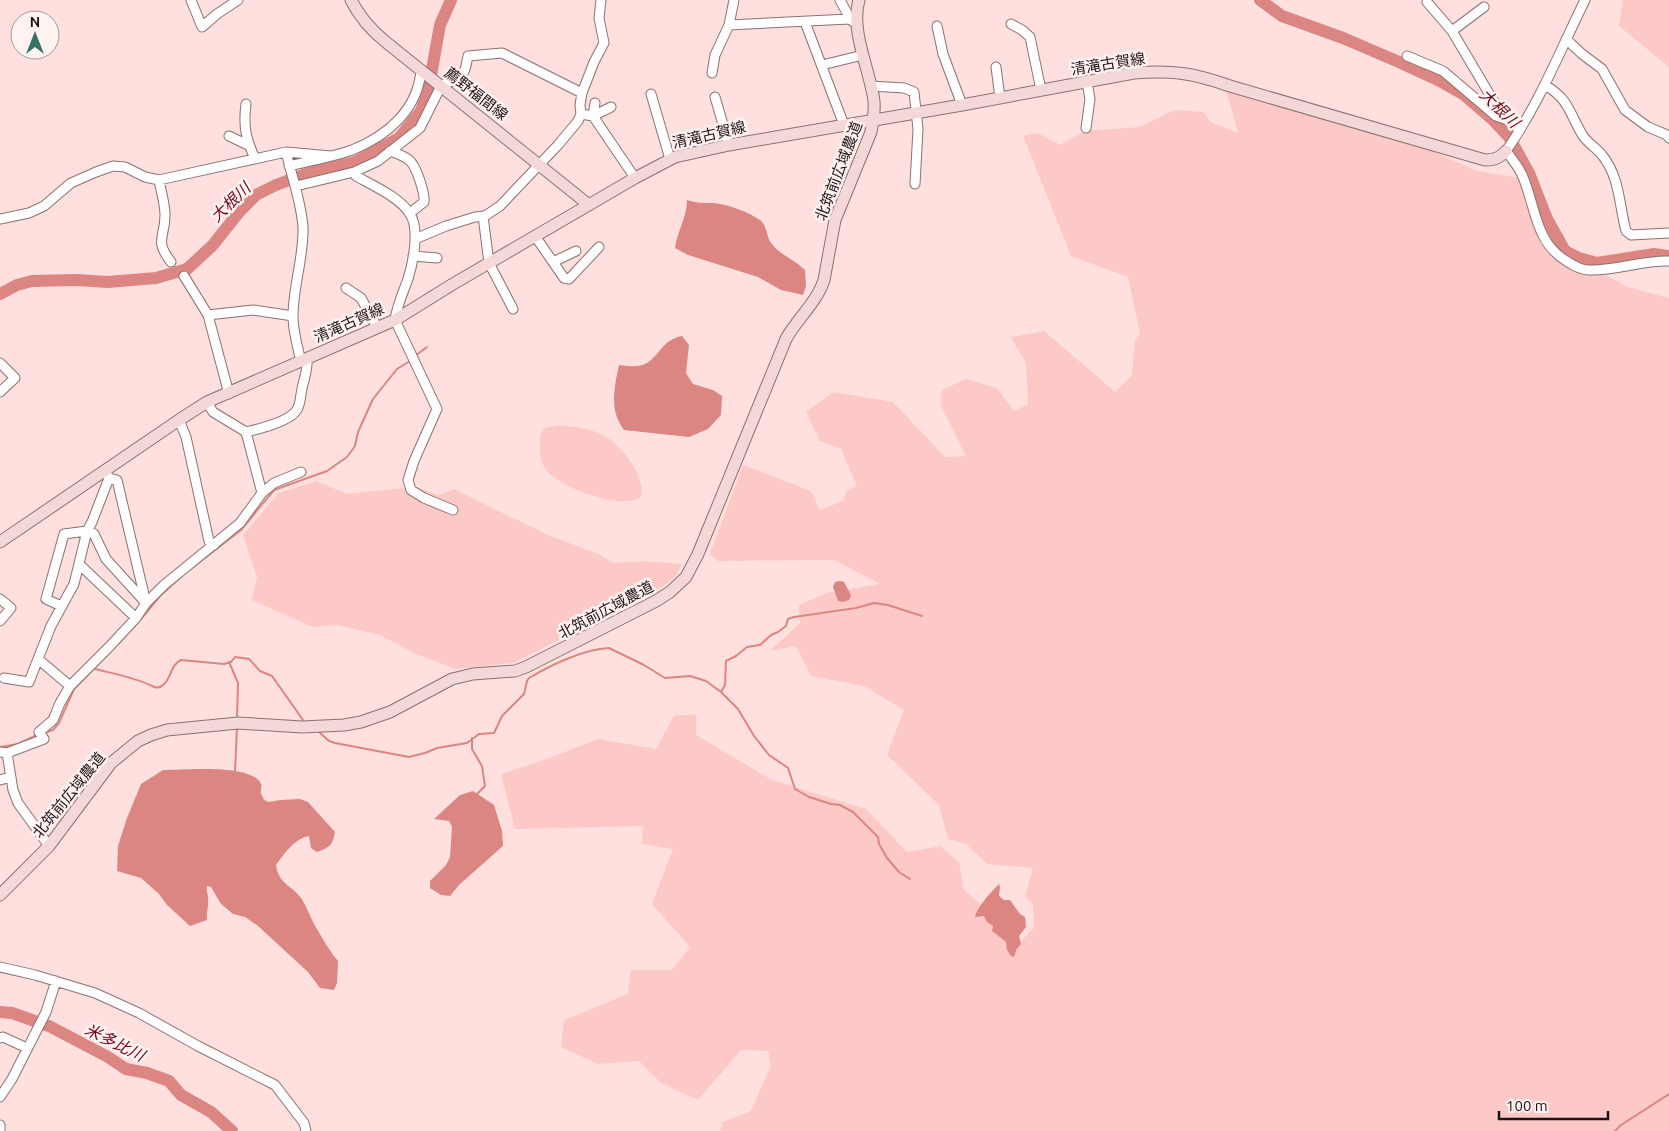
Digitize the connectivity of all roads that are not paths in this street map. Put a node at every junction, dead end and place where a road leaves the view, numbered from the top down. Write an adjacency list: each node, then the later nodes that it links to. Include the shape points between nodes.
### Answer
1 (191, 0): 2 (street, via 202,27)
2 (238, 0)
3 (351, 0): 22 (main road, 薦野福間線, via 375,33)
4 (601, 0): 29 (street, via 599,18 604,43)
5 (734, 0): 14 (street)
6 (840, 0): 12 (street)
7 (859, 0): 12 (main road, 北筑前広域農道)
8 (1585, 0): 17 (street)
9 (1427, 2): 16 (street)
10 (1484, 7): 16 (street)
11 (804, 22): 12 (street); 14 (street); 20 (street)
12 (853, 22): 18 (main road, 北筑前広域農道)
13 (1011, 24): 28 (street, via 1030,37)
14 (729, 25): 23 (street, via 715,55)
15 (937, 26): 35 (street, via 943,54)
16 (1452, 31): 41 (street, via 1500,112)
17 (1566, 39): 26 (street); 46 (street, via 1602,69 1625,110)
18 (863, 55): 20 (street); 27 (main road, 北筑前広域農道)
19 (1407, 56): 41 (street, via 1442,71 1496,116)
20 (822, 66): 42 (street)
21 (996, 67): 32 (street)
22 (421, 70): 25 (main road, 薦野福間線); 52 (street, via 415,96 397,122 352,150)
23 (712, 73)
24 (1087, 82): 28 (main road, 清滝古賀線); 43 (street, via 1090,99); 50 (main road, 清滝古賀線, via 1134,72 1199,75 1485,160 1495,160)
25 (439, 84): 29 (street, via 460,78 468,56 502,53); 49 (street, via 420,128); 55 (main road, 薦野福間線)
26 (1544, 85): 44 (street); 66 (street, via 1568,105 1584,138 1602,156 1614,175 1626,231 1631,235)
27 (871, 86): 37 (street, via 904,88 914,92); 40 (main road, 北筑前広域農道)
28 (1041, 90): 32 (main road, 清滝古賀線)
29 (582, 93): 38 (street)
30 (651, 94): 54 (street)
31 (715, 97): 47 (street)
32 (1000, 98): 35 (main road, 清滝古賀線)
33 (595, 103): 39 (street)
34 (246, 104): 48 (street, via 243,122)
35 (962, 105): 37 (main road, 清滝古賀線)
36 (611, 107): 39 (street)
37 (917, 112): 40 (main road, 清滝古賀線); 60 (street)
38 (581, 114): 39 (street); 55 (street, via 558,146)
39 (593, 116): 58 (street)
40 (874, 120): 42 (main road, 清滝古賀線); 110 (main road, 北筑前広域農道, via 835,220 821,289 786,339 698,554 678,585 656,601 535,663 515,671 452,679 390,712 366,720 310,727 238,723 167,730 151,735 138,741 111,763)
41 (1508, 120): 44 (street)
42 (844, 125): 47 (main road, 清滝古賀線)
43 (1086, 128)
44 (1520, 130): 50 (street)
45 (229, 136): 48 (street)
46 (1669, 138)
47 (729, 145): 54 (main road, 清滝古賀線)
48 (250, 146): 53 (street)
49 (390, 150): 57 (street, via 378,161); 63 (street, via 410,160 424,194 424,202)
50 (1506, 151): 73 (street, via 1522,175 1543,238 1560,258 1587,270)
51 (286, 152): 52 (street); 53 (street); 56 (street)
52 (331, 156): 56 (street)
53 (256, 159): 59 (street)
54 (670, 159): 58 (main road, 清滝古賀線)
55 (540, 164): 62 (main road, 薦野福間線); 64 (street, via 500,206)
56 (289, 166): 61 (street)
57 (354, 172): 61 (street); 63 (street, via 386,192)
58 (635, 178): 62 (main road, 清滝古賀線)
59 (158, 180): 65 (street, via 125,167 113,166 71,183 44,206); 74 (street, via 165,214 160,244)
60 (915, 184)
61 (296, 186): 81 (street, via 303,227)
62 (589, 205): 67 (main road, 清滝古賀線)
63 (410, 213): 68 (street)
64 (483, 216): 68 (street); 76 (street)
65 (0, 219)
66 (1669, 233)
67 (535, 236): 75 (street); 76 (main road, 清滝古賀線)
68 (415, 239): 71 (street)
69 (600, 248): 75 (street, via 569,279 564,278)
70 (576, 251): 75 (street)
71 (413, 256): 72 (street); 82 (street)
72 (437, 258)
73 (1669, 261)
74 (171, 262)
75 (553, 262)
76 (489, 263): 79 (street); 82 (main road, 清滝古賀線)
77 (184, 276): 80 (street)
78 (346, 288): 83 (street, via 361,298)
79 (513, 309)
80 (208, 314): 81 (street, via 253,310); 87 (street)
81 (293, 316): 84 (street, via 295,341)
82 (395, 320): 83 (main road, 清滝古賀線); 94 (street, via 437,409 414,461 408,480 411,490)
83 (377, 327): 84 (main road, 清滝古賀線)
84 (304, 360): 87 (main road, 清滝古賀線); 90 (street, via 307,374 296,411 263,428)
85 (0, 363): 86 (street, via 15,378)
86 (0, 392)
87 (229, 394): 88 (main road, 清滝古賀線)
88 (207, 402): 89 (main road, 清滝古賀線); 90 (street, via 213,412)
89 (178, 420): 92 (main road, 清滝古賀線); 97 (street, via 186,438 209,541)
90 (246, 432): 93 (street)
91 (301, 472): 93 (street, via 274,483)
92 (107, 474): 95 (street); 96 (main road, 清滝古賀線); 100 (street, via 117,480)
93 (262, 493): 97 (street, via 240,523)
94 (453, 510)
95 (87, 531): 98 (street); 100 (street, via 94,534 106,559); 101 (street, via 64,534 46,599)
96 (0, 542)
97 (214, 545): 100 (street)
98 (80, 566): 101 (street); 102 (street)
99 (0, 599): 103 (street, via 10,608)
100 (146, 603): 102 (street)
101 (61, 606): 104 (street)
102 (136, 618): 106 (street)
103 (0, 621)
104 (38, 659): 105 (street, via 29,682); 106 (street)
105 (4, 678)
106 (70, 686): 107 (street, via 53,720 39,732 44,739)
107 (3, 752): 108 (street)
108 (11, 777): 109 (street); 110 (street, via 18,803)
109 (0, 780)
110 (48, 846): 111 (main road, 北筑前広域農道)
111 (0, 895)
112 (0, 967): 113 (street)
113 (56, 981): 115 (street, via 46,1012); 119 (street, via 95,993 138,1013 275,1085 304,1123)
114 (0, 1038): 115 (street)
115 (27, 1048): 116 (street)
116 (0, 1097)
117 (0, 1125): 118 (street)
118 (0, 1131)
119 (306, 1131)

